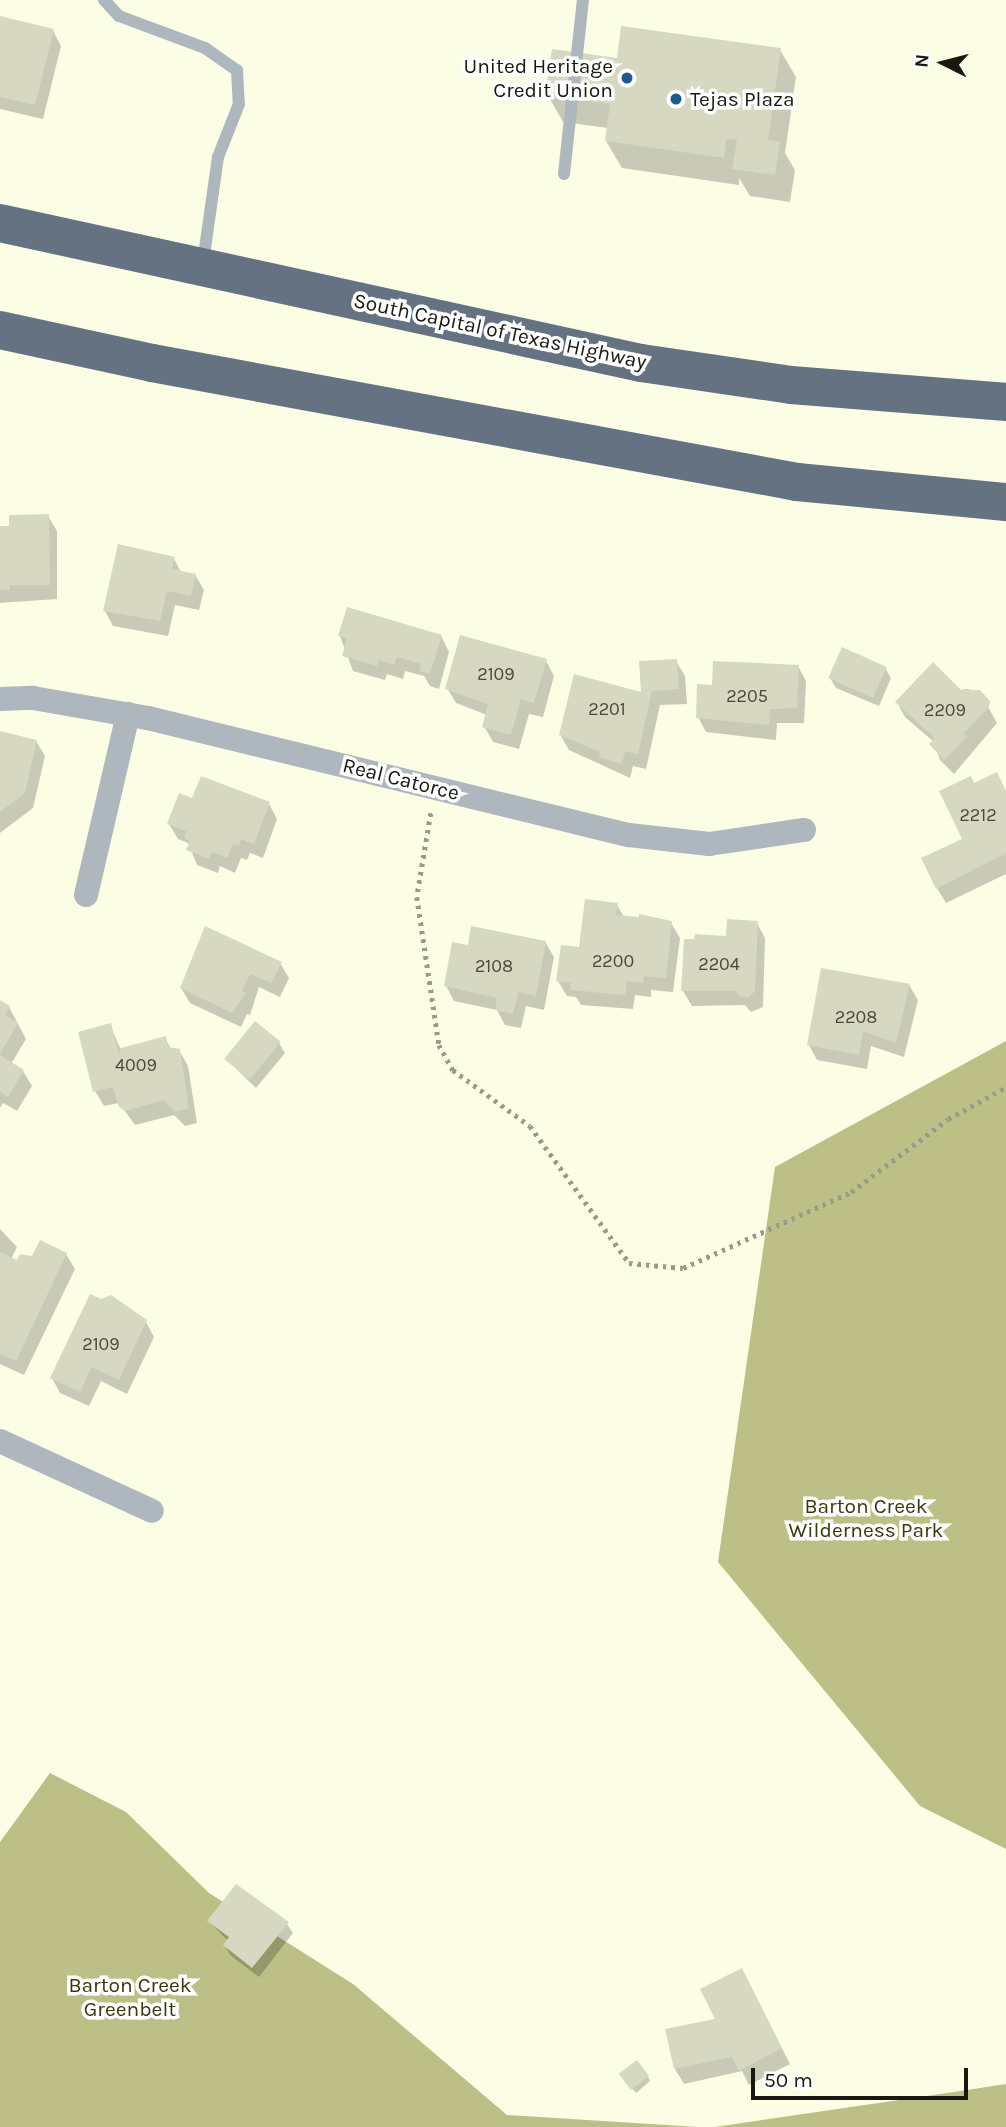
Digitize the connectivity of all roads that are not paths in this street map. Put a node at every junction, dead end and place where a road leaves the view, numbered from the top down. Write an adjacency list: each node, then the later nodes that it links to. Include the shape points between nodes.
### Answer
1 (104, 0): 5 (lane, via 119,16 205,48 237,70 239,104 218,157)
2 (583, 0): 3 (lane)
3 (564, 174)
4 (0, 223): 5 (highway, South Capital of Texas Highway)
5 (203, 267): 7 (highway, South Capital of Texas Highway, via 642,363 791,385)
6 (0, 330): 8 (highway, via 152,363 797,482)
7 (1006, 402)
8 (1006, 502)
9 (0, 699): 10 (street, Real Catorce, via 33,698)
10 (128, 714): 11 (street, Real Catorce, via 629,835 709,844); 12 (street)
11 (804, 830)
12 (86, 895)
13 (0, 1441): 14 (street)
14 (152, 1511)

